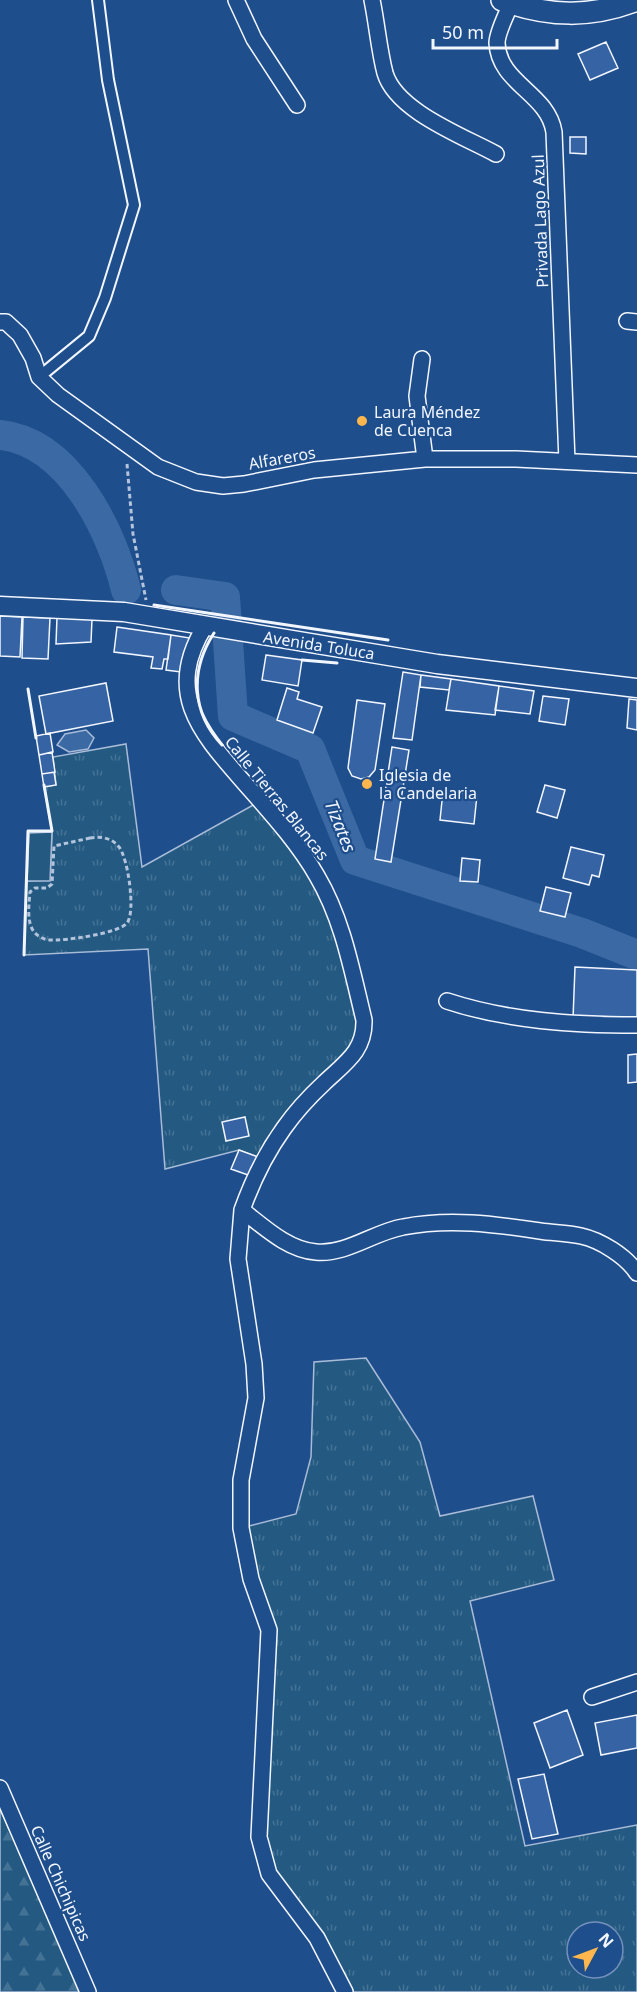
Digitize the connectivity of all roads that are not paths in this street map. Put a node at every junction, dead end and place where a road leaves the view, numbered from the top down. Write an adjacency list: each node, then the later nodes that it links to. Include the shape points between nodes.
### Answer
1 (98, 0): 10 (street, via 108,80 134,204 89,336)
2 (236, 0): 6 (street, via 254,39)
3 (372, 0): 7 (street, via 386,75 395,92 408,106)
4 (637, 0): 5 (main road, via 578,15)
5 (507, 2): 12 (street, Privada Lago Azul, via 497,42 500,53 519,85 546,108 555,132)
6 (297, 105)
7 (496, 154)
8 (0, 322): 10 (street, Alfareros, via 6,322 20,335)
9 (422, 358): 11 (street, via 417,396)
10 (39, 377): 11 (street, Alfareros, via 133,449 176,476 196,482 224,486 314,470)
11 (425, 459): 12 (street, Alfareros)
12 (567, 461): 13 (street, Alfareros)
13 (637, 465)
14 (0, 606): 15 (street, Avenida Toluca, via 124,612)
15 (205, 626): 16 (street, Avenida Toluca, via 437,664); 19 (street, Calle Tierras Blancas, via 188,663 187,690 193,717 207,740 318,877 346,944 364,1020 358,1050 309,1097 282,1130)
16 (637, 688)
17 (447, 1001): 18 (street, via 526,1020)
18 (637, 1025)
19 (242, 1210): 20 (street, via 287,1243 318,1252 339,1250 402,1227 481,1222 582,1236 603,1245); 25 (street, Calle Tierras Blancas, via 238,1259 256,1398 241,1480 241,1528 251,1579 269,1630 260,1837 268,1874 317,1938)
20 (637, 1273)
21 (637, 1682): 22 (street)
22 (592, 1697)
23 (0, 1788): 24 (street, Calle Chichipicas)
24 (88, 1992)
25 (345, 1992)

